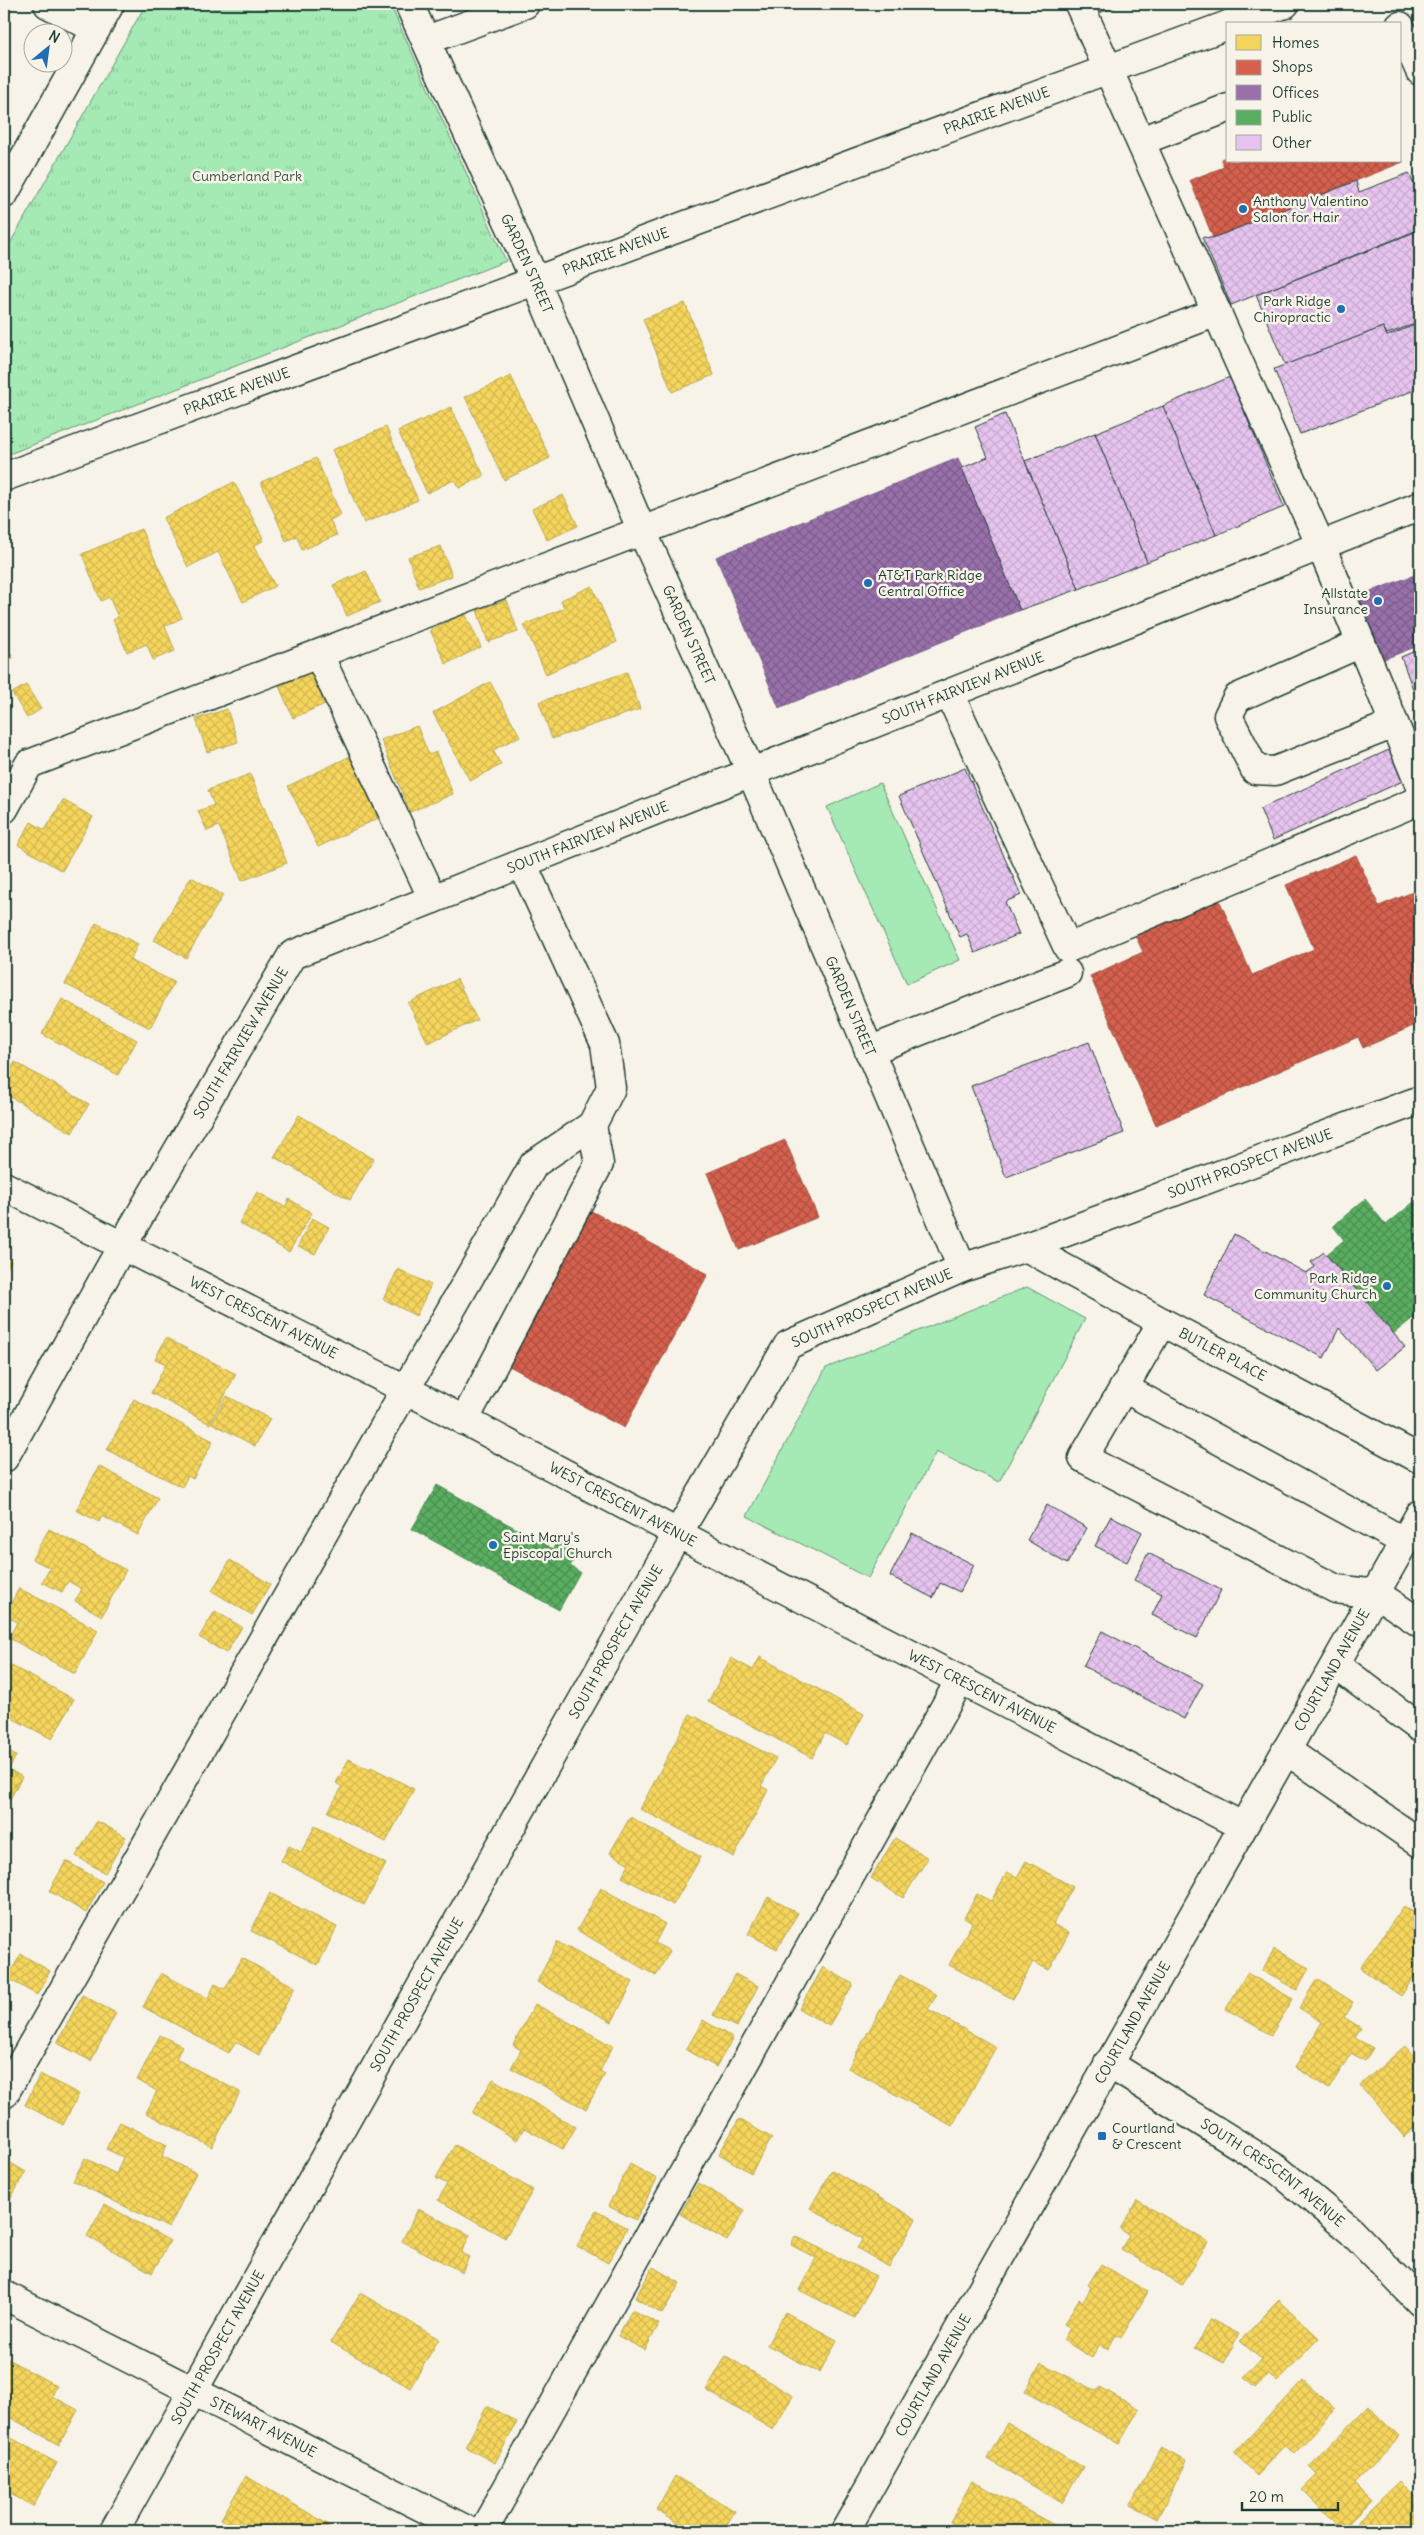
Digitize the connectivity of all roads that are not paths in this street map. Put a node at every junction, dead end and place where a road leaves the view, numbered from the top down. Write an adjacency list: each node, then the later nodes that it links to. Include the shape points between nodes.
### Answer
1 (48, 4): 11 (street)
2 (110, 4): 11 (street)
3 (409, 4): 13 (street, GARDEN STREET)
4 (526, 4): 13 (street)
5 (1079, 4): 14 (street)
6 (1286, 4): 8 (street, PRAIRIE AVENUE)
7 (1390, 4): 9 (street)
8 (1235, 22)
9 (1399, 22)
10 (1226, 25): 14 (street, PRAIRIE AVENUE)
11 (96, 29): 18 (street)
12 (1402, 30): 15 (street)
13 (427, 40): 19 (street, GARDEN STREET)
14 (1108, 68): 17 (street); 19 (street, PRAIRIE AVENUE)
15 (1420, 70)
16 (1226, 109): 17 (street)
17 (1141, 141): 20 (street)
18 (4, 194)
19 (535, 280): 21 (street, PRAIRIE AVENUE); 23 (street, GARDEN STREET)
20 (1217, 312): 23 (street); 24 (street)
21 (4, 478)
22 (1420, 506): 24 (street, SOUTH FAIRVIEW AVENUE)
23 (642, 531): 26 (street); 29 (street, GARDEN STREET)
24 (1320, 546): 25 (street); 27 (street, SOUTH FAIRVIEW AVENUE)
25 (1361, 643): 28 (street); 28 (street, via 1237,698 1228,716 1255,770 1275,772)
26 (319, 655): 32 (street, via 29,764); 34 (street)
27 (950, 695): 29 (street, SOUTH FAIRVIEW AVENUE); 31 (street, via 1068,948)
28 (1394, 724): 30 (street)
29 (750, 772): 33 (street, SOUTH FAIRVIEW AVENUE); 36 (street, GARDEN STREET)
30 (1420, 786)
31 (1420, 800)
32 (4, 809)
33 (522, 863): 34 (street, SOUTH FAIRVIEW AVENUE); 38 (street, via 605,1044 611,1088)
34 (433, 899): 40 (street, SOUTH FAIRVIEW AVENUE, via 292,955)
35 (1067, 973): 36 (street)
36 (870, 1051): 42 (street, GARDEN STREET)
37 (1420, 1100): 41 (street, SOUTH PROSPECT AVENUE)
38 (592, 1125): 45 (street, via 534,1164); 46 (street, via 599,1164)
39 (4, 1186): 40 (street, WEST CRESCENT AVENUE)
40 (122, 1246): 45 (street, WEST CRESCENT AVENUE); 47 (street, SOUTH FAIRVIEW AVENUE)
41 (1026, 1247): 42 (street, SOUTH PROSPECT AVENUE); 43 (street, BUTLER PLACE)
42 (962, 1268): 50 (street, SOUTH PROSPECT AVENUE, via 788,1345)
43 (1162, 1322): 44 (street); 48 (street, BUTLER PLACE)
44 (1124, 1388): 51 (street); 52 (street, via 1083,1458 1336,1589)
45 (405, 1389): 46 (street, WEST CRESCENT AVENUE); 61 (street)
46 (464, 1421): 50 (street, WEST CRESCENT AVENUE)
47 (4, 1458)
48 (1420, 1459)
49 (1420, 1514): 51 (street, COURTLAND AVENUE)
50 (677, 1533): 55 (street, WEST CRESCENT AVENUE); 64 (street, SOUTH PROSPECT AVENUE)
51 (1405, 1542): 52 (street, COURTLAND AVENUE)
52 (1377, 1594): 53 (street); 54 (street, COURTLAND AVENUE)
53 (1420, 1623)
54 (1336, 1665): 56 (street); 57 (street, COURTLAND AVENUE)
55 (960, 1680): 58 (street, WEST CRESCENT AVENUE); 67 (street)
56 (1420, 1728)
57 (1286, 1750): 58 (street, COURTLAND AVENUE); 59 (street)
58 (1242, 1826): 60 (street, COURTLAND AVENUE)
59 (1420, 1843)
60 (1108, 2063): 63 (street, SOUTH CRESCENT AVENUE, via 1277,2169 1351,2231); 68 (street, COURTLAND AVENUE)
61 (4, 2094)
62 (4, 2295): 64 (street, STEWART AVENUE)
63 (1420, 2302)
64 (192, 2391): 65 (street, SOUTH PROSPECT AVENUE); 66 (street, STEWART AVENUE)
65 (114, 2531)
66 (469, 2531)
67 (483, 2531)
68 (845, 2531)

